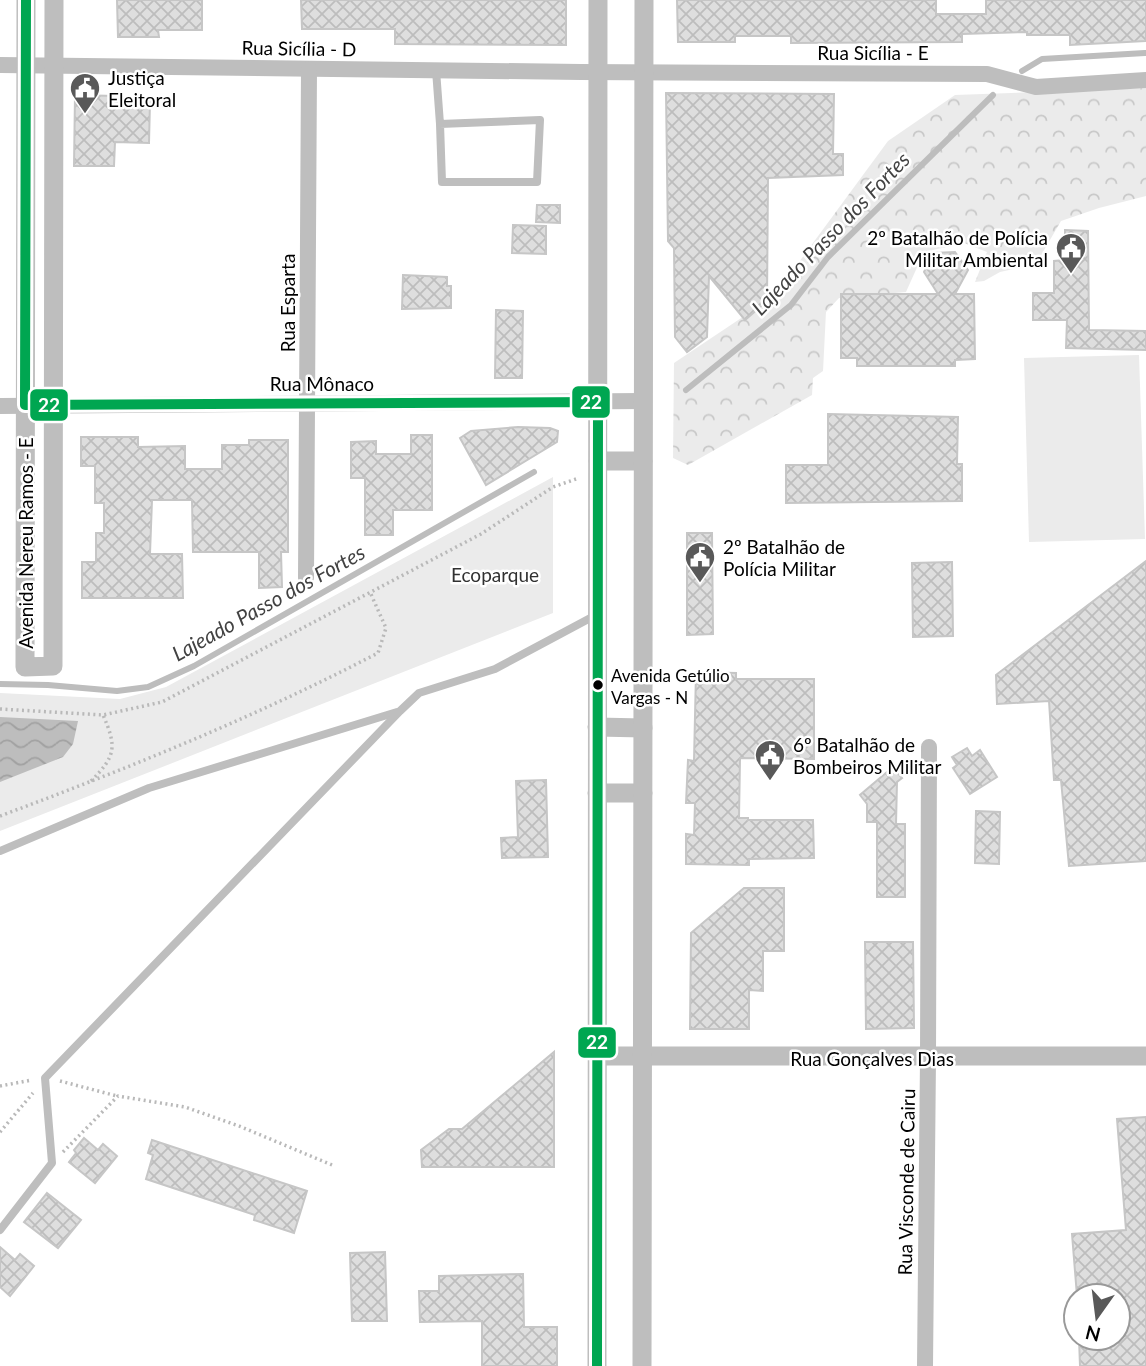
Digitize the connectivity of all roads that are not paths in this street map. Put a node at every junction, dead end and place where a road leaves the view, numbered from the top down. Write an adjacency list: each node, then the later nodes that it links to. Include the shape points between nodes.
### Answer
1 (26, 0): 6 (street, Avenida Nereu Ramos - E)
2 (54, 0): 7 (street, Avenida Nereu Ramos - E)
3 (598, 0): 10 (street)
4 (644, 0): 11 (street)
5 (0, 65): 6 (street, Rua Sicília - D)
6 (26, 66): 7 (street, Rua Sicília - D); 14 (street, Avenida Nereu Ramos - E)
7 (54, 66): 8 (street, Rua Sicília - D); 15 (street, Avenida Nereu Ramos - E)
8 (309, 69): 9 (street, Rua Sicília - D); 18 (street, Rua Esparta)
9 (436, 70): 10 (street, Rua Sicília - D); 13 (lane)
10 (598, 72): 11 (street, Rua Sicília - E); 17 (street)
11 (644, 72): 12 (street, Rua Sicília - E, via 987,74 1036,87); 16 (street)
12 (1146, 80)
13 (440, 124): 13 (lane, via 540,120 537,182 442,182)
14 (26, 258): 15 (street); 19 (street, Avenida Nereu Ramos - E)
15 (53, 258): 20 (street, Avenida Nereu Ramos - E)
16 (643, 401): 17 (street, Rua Mônaco); 22 (street)
17 (598, 402): 18 (street, Rua Mônaco); 23 (street)
18 (307, 404): 20 (street, Rua Mônaco); 26 (street, Rua Esparta)
19 (26, 405): 20 (street, Rua Mônaco); 21 (street, Rua Mônaco); 24 (street, Avenida Nereu Ramos - E)
20 (53, 405): 25 (street, Avenida Nereu Ramos - E)
21 (0, 406)
22 (643, 461): 23 (street); 30 (street)
23 (598, 466): 27 (street)
24 (25, 528): 25 (street); 25 (street, Avenida Nereu Ramos - E, via 25,667 53,666)
25 (53, 528)
26 (306, 578)
27 (598, 614): 28 (lane, via 495,669 419,693); 29 (street)
28 (400, 711): 34 (lane, via 149,788); 39 (lane, via 46,1078 52,1163)
29 (597, 727): 30 (street); 32 (street)
30 (643, 728): 33 (street)
31 (929, 747): 38 (street, Rua Visconde de Cairu)
32 (597, 793): 33 (street); 35 (street)
33 (643, 793): 37 (street)
34 (0, 851)
35 (597, 1056): 37 (street, Rua Gonçalves Dias); 40 (street)
36 (1146, 1056): 38 (street, Rua Gonçalves Dias)
37 (643, 1057): 38 (street, Rua Gonçalves Dias); 41 (street)
38 (929, 1058): 42 (street, Rua Visconde de Cairu)
39 (0, 1230)
40 (597, 1366)
41 (642, 1366)
42 (925, 1366)

